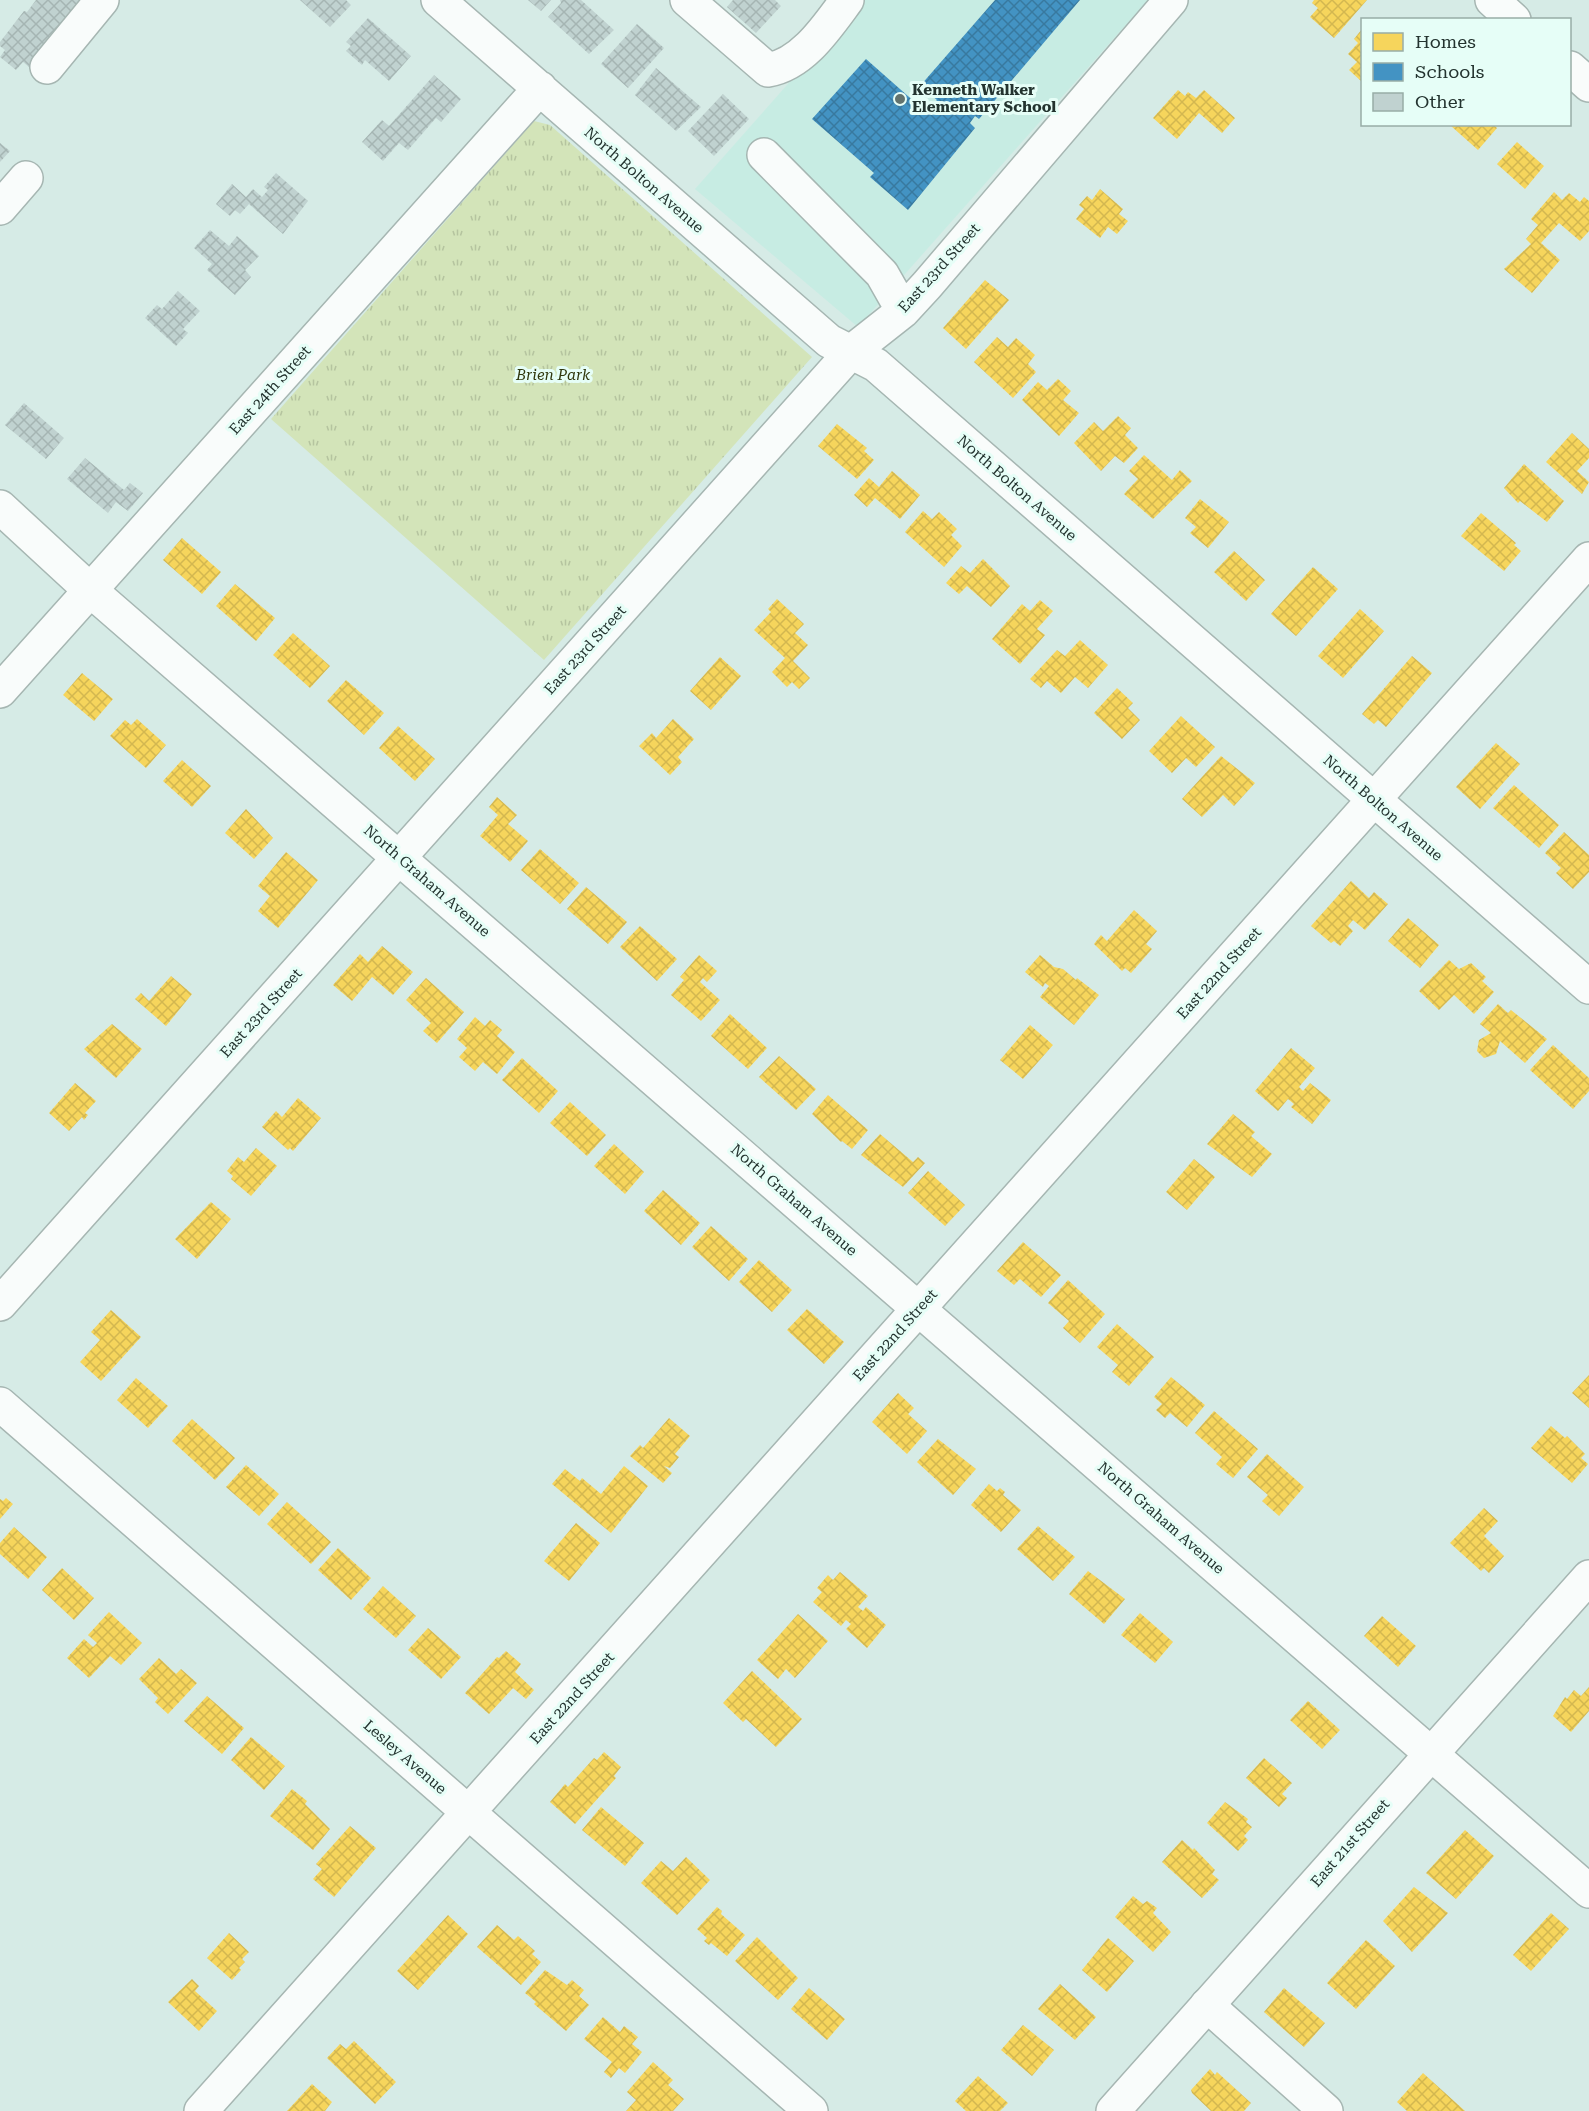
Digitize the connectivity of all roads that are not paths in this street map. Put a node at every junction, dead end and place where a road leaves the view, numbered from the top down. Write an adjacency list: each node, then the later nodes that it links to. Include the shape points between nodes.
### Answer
1 (102, 0): 8 (street)
2 (438, 0): 11 (street, North Bolton Avenue)
3 (687, 0): 4 (street, via 768,70 799,56)
4 (847, 0)
5 (1172, 0): 16 (street, East 23rd Street)
6 (1492, 0): 7 (street)
7 (1512, 18)
8 (46, 67)
9 (1571, 70): 10 (street)
10 (1589, 85)
11 (540, 88): 18 (street, North Bolton Avenue, via 829,341); 21 (street, East 24th Street)
12 (764, 155): 15 (street)
13 (26, 178): 14 (street)
14 (0, 208)
15 (882, 274): 16 (street); 17 (street)
16 (927, 285): 17 (street, East 23rd Street)
17 (903, 311): 18 (street, East 23rd Street)
18 (851, 352): 23 (street, North Bolton Avenue, via 876,365); 24 (street, East 23rd Street)
19 (0, 507): 21 (street, North Graham Avenue)
20 (1589, 559): 23 (street, East 22nd Street)
21 (90, 590): 22 (street, East 24th Street); 24 (street, North Graham Avenue)
22 (0, 691)
23 (1374, 800): 25 (street, North Bolton Avenue); 27 (street, East 22nd Street)
24 (400, 858): 26 (street, East 23rd Street); 27 (street, North Graham Avenue)
25 (1589, 987)
26 (0, 1304)
27 (919, 1308): 30 (street, North Graham Avenue); 31 (street, East 22nd Street)
28 (0, 1404): 31 (street, Lesley Avenue)
29 (1589, 1577): 30 (street, East 21st Street)
30 (1431, 1751): 32 (street, North Graham Avenue); 33 (street, East 21st Street)
31 (470, 1813): 34 (street, East 22nd Street); 35 (street, Lesley Avenue)
32 (1589, 1891)
33 (1207, 2005): 36 (street, East 21st Street); 37 (street)
34 (201, 2111)
35 (811, 2111)
36 (1113, 2111)
37 (1326, 2111)

